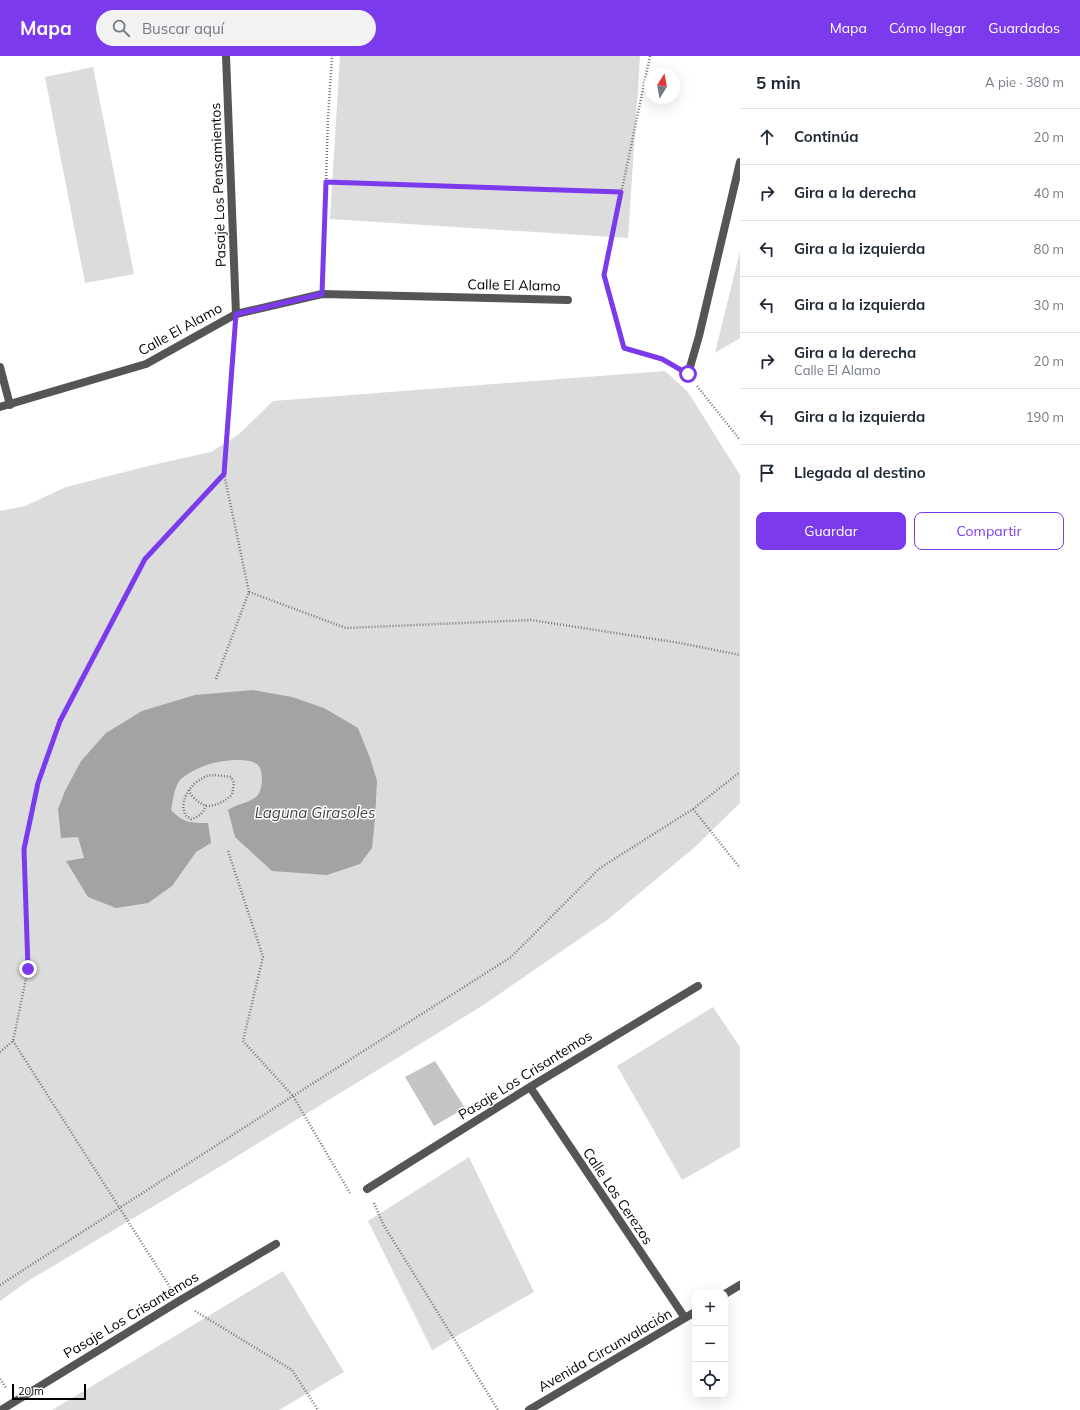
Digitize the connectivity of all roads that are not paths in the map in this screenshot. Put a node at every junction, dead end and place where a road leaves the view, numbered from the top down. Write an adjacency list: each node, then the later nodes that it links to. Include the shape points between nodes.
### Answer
1 (226, 56): 4 (street, Pasaje Los Pensamientos)
2 (740, 162): 6 (street)
3 (568, 300): 4 (street, Calle El Alamo, via 322,294)
4 (236, 314): 7 (street, Calle El Alamo, via 146,364)
5 (0, 367): 7 (street)
6 (688, 374)
7 (10, 405): 8 (street, Calle El Alamo)
8 (0, 407)
9 (698, 986): 10 (street, Pasaje Los Crisantemos)
10 (530, 1087): 11 (street, Pasaje Los Crisantemos); 16 (street, Calle Los Cerezos)
11 (367, 1189)
12 (276, 1244): 17 (street, Pasaje Los Crisantemos)
13 (740, 1285): 14 (street)
14 (728, 1292)
15 (692, 1314): 16 (street, Avenida Circunvalación)
16 (685, 1318): 18 (street, Avenida Circunvalación)
17 (1, 1410)
18 (529, 1410)

